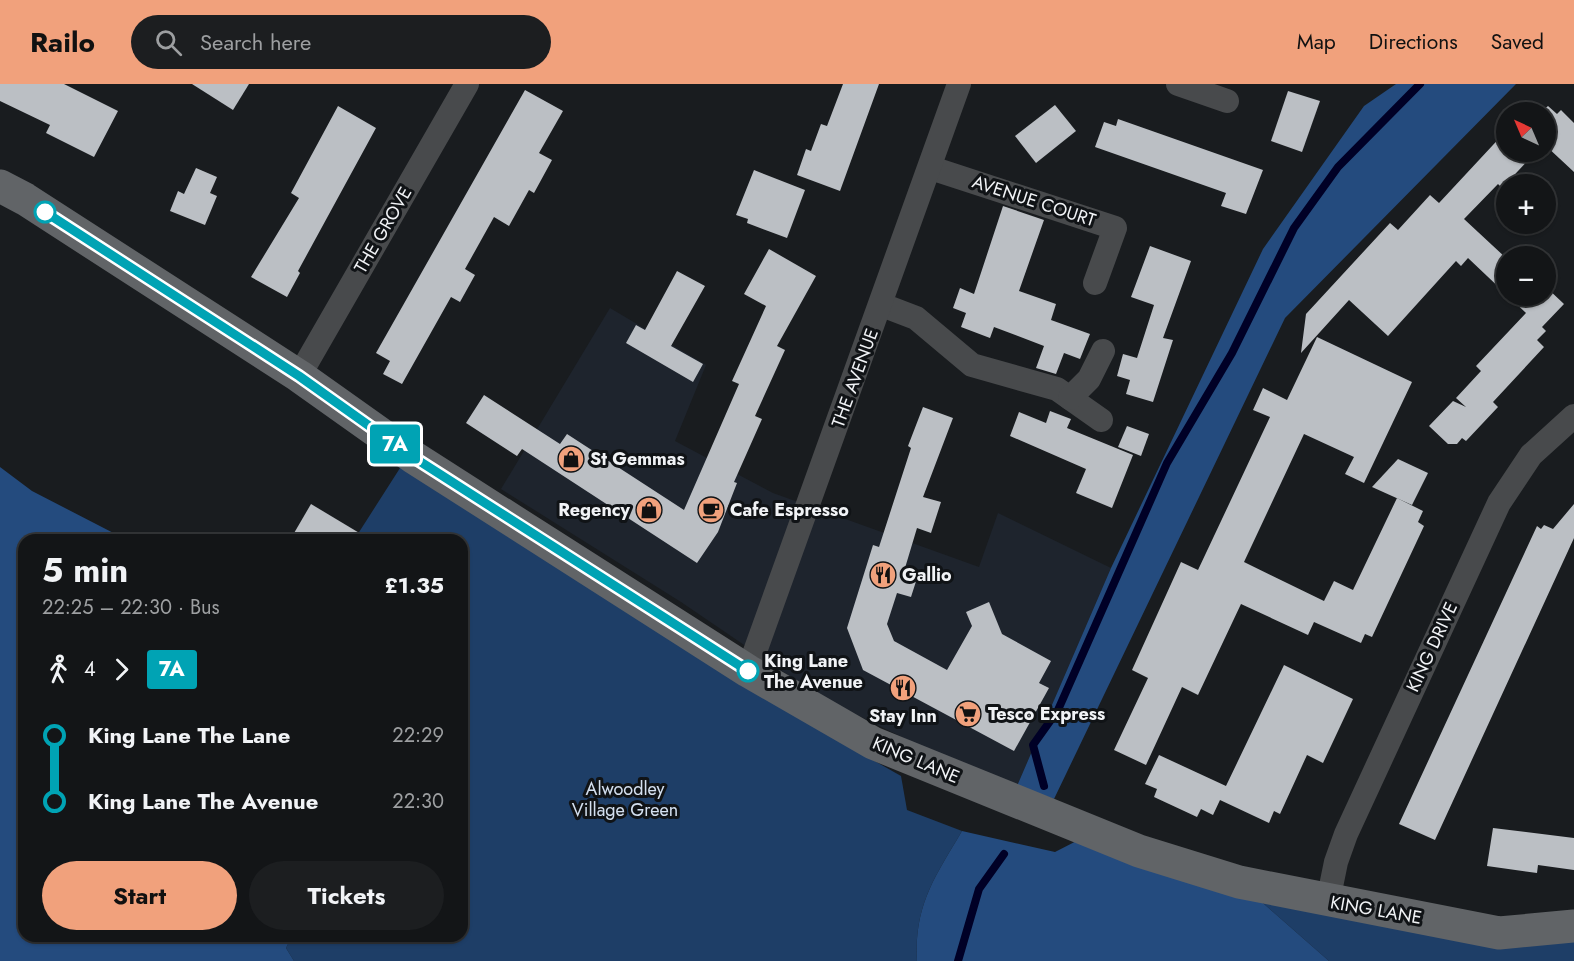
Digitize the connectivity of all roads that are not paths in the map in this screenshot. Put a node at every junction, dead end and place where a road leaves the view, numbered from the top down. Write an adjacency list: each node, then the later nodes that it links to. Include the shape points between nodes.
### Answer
1 (467, 84): 10 (street, THE GROVE)
2 (959, 84): 5 (street, THE AVENUE)
3 (1178, 84): 4 (street)
4 (1227, 101)
5 (931, 168): 7 (street, AVENUE COURT, via 1115,228); 8 (street, THE AVENUE)
6 (0, 186): 10 (street, KING LANE)
7 (1095, 284)
8 (882, 305): 11 (street, via 916,318 972,365 1057,389); 14 (street, THE AVENUE)
9 (1103, 351): 11 (street, via 1089,379)
10 (299, 376): 14 (street, KING LANE, via 413,457)
11 (1070, 398): 13 (street)
12 (1574, 416): 15 (street, KING DRIVE, via 1531,455 1499,503 1346,834)
13 (1101, 420)
14 (748, 671): 15 (street, KING LANE, via 873,743 1139,850 1239,882)
15 (1328, 901): 16 (street, KING LANE, via 1499,933)
16 (1574, 926)

